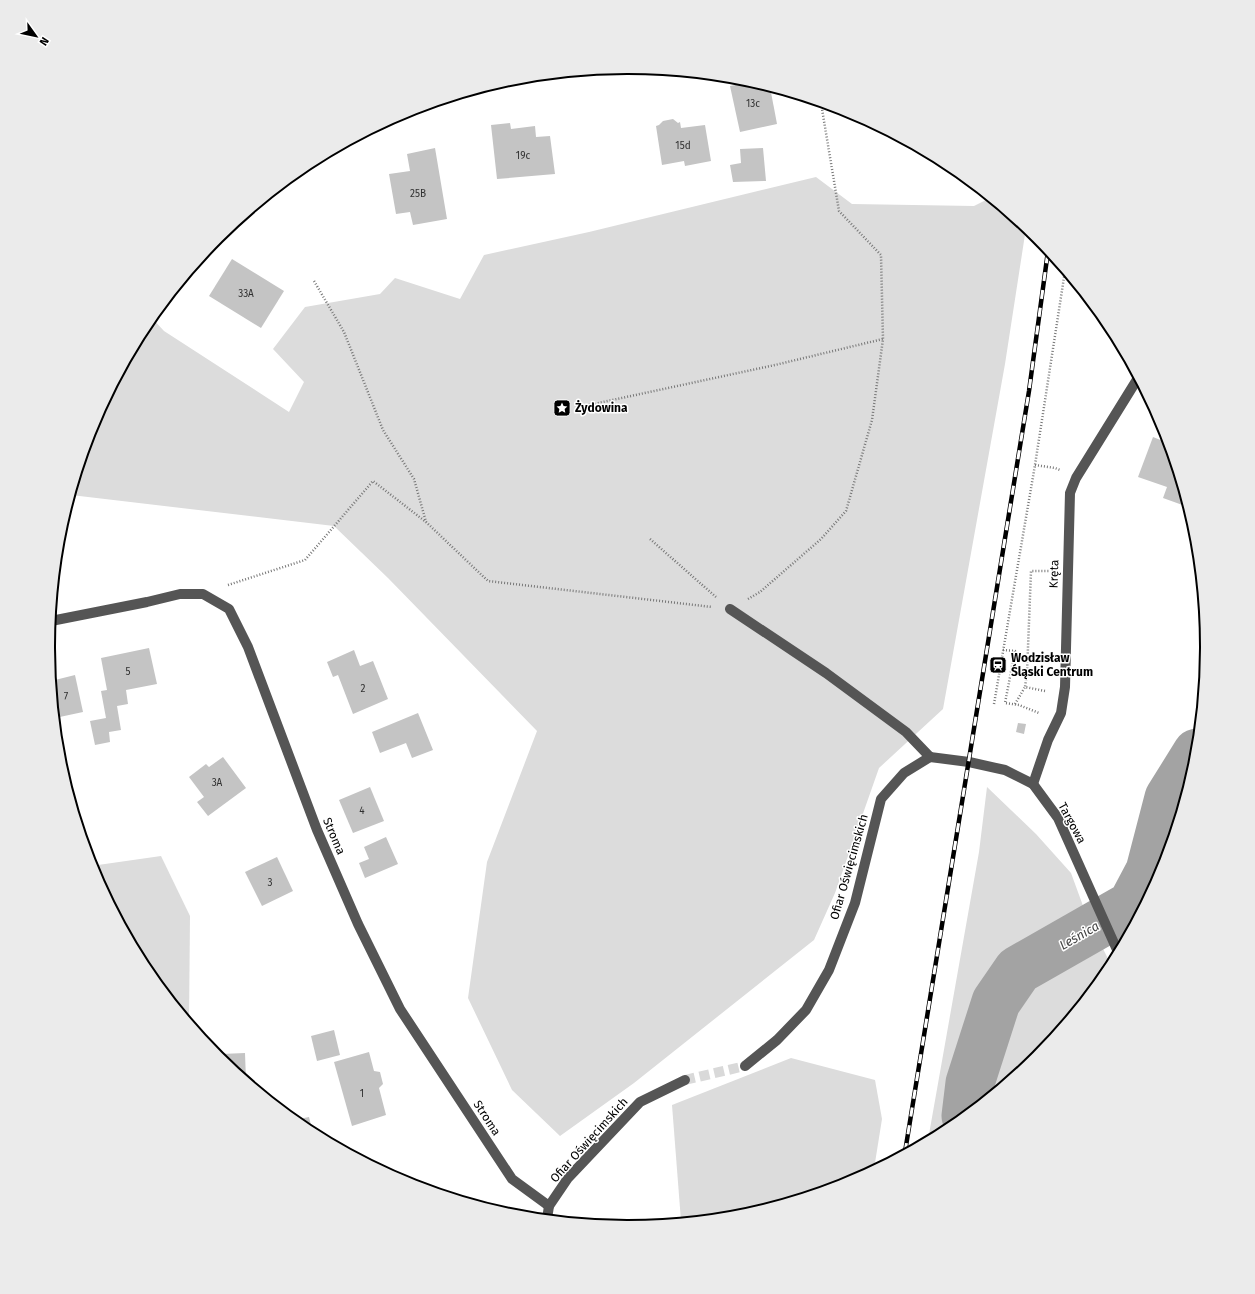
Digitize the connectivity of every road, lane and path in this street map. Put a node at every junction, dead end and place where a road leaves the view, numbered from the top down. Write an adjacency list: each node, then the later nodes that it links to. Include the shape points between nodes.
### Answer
1 (822, 109): 4 (path, via 839,210 881,255)
2 (1064, 277): 7 (path)
3 (314, 281): 9 (path, via 344,332 383,430 414,479)
4 (883, 339): 6 (path); 13 (path, via 872,420 846,511 821,539 760,592)
5 (1135, 383): 11 (street, Kręta, via 1083,466 1070,492)
6 (589, 406)
7 (1035, 465): 8 (path); 15 (path)
8 (1055, 468)
9 (426, 522): 12 (path, via 373,481 305,560); 13 (path, via 488,581)
10 (650, 539): 13 (path)
11 (1067, 572): 16 (path, via 1031,571); 20 (street, Kręta, via 1065,687)
12 (203, 594): 14 (street, Stroma, via 180,594); 26 (street, Stroma, via 229,609 248,647 317,830 358,924 400,1009 512,1180)
13 (730, 609): 21 (street, via 826,673 906,732)
14 (56, 619)
15 (1003, 650): 18 (path); 19 (path, via 1015,651 1006,703)
16 (1025, 687): 17 (path); 19 (path)
17 (1051, 692)
18 (994, 704)
19 (1015, 704): 20 (path, via 1048,716)
20 (1061, 713): 22 (street, Kręta, via 1048,740)
21 (930, 758): 22 (street, Targowa, via 969,762 1006,770); 24 (street, Ofiar Oświęcimskich, via 904,773 881,798 855,903 829,970 806,1010 777,1040)
22 (1033, 784): 23 (street, Targowa, via 1058,818)
23 (1115, 947)
24 (745, 1066)
25 (685, 1080): 26 (street, Ofiar Oświęcimskich, via 640,1102 568,1178)
26 (549, 1206): 27 (street, Ofiar Oświęcimskich)
27 (548, 1214)

